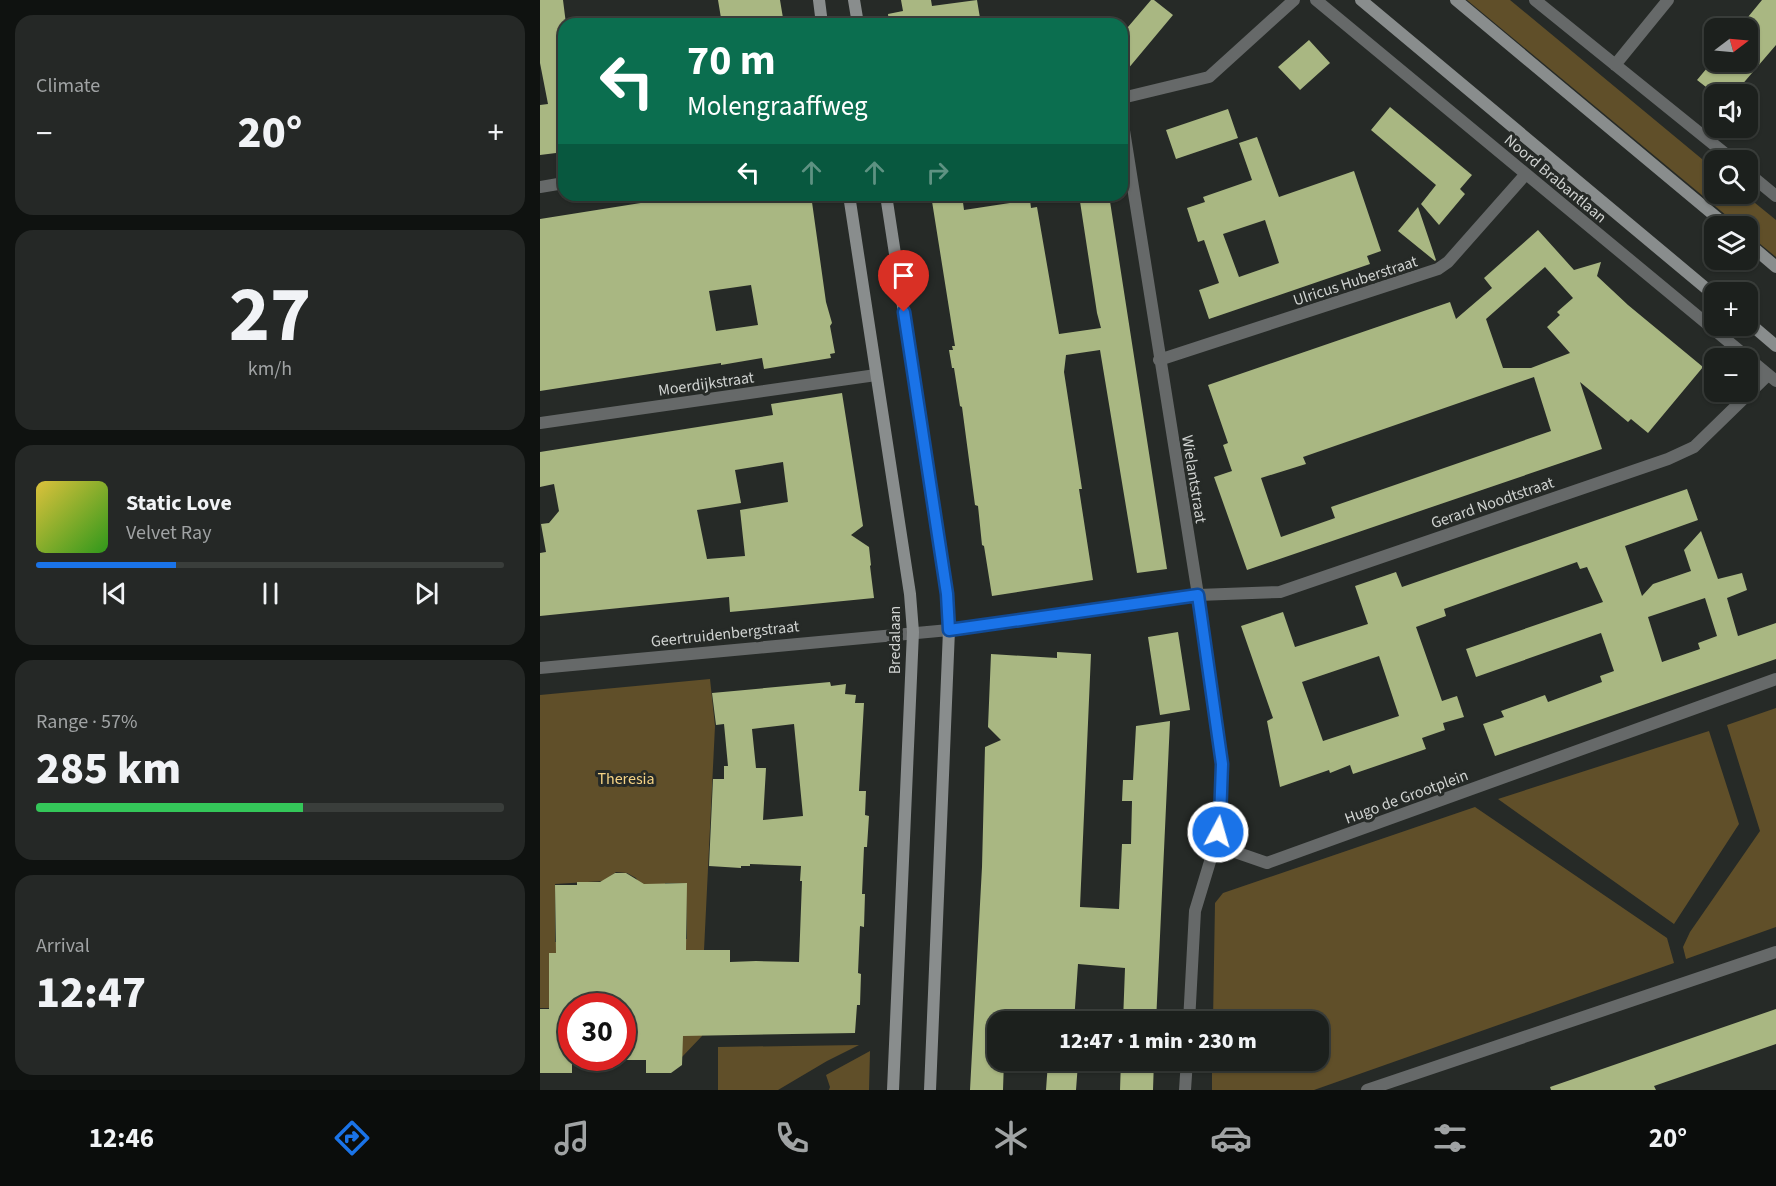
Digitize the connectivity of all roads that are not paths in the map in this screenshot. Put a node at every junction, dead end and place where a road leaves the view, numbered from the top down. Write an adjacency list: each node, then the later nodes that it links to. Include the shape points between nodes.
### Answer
1 (819, 0): 9 (street)
2 (854, 0): 10 (street)
3 (1294, 0): 12 (street, via 1209,77)
4 (1316, 0): 15 (street, Noord Brabantlaan)
5 (1361, 0): 25 (street, Noord Brabantlaan)
6 (1456, 0): 22 (street)
7 (1535, 0): 11 (street)
8 (1668, 0): 11 (street)
9 (821, 18)
10 (857, 18)
11 (1615, 65): 13 (street)
12 (1128, 97)
13 (1720, 150)
14 (1128, 157): 28 (street, Wielantstraat)
15 (1525, 175): 28 (street, Ulricus Huberstraat, via 1438,269); 30 (street, Noord Brabantlaan)
16 (1758, 181): 19 (street)
17 (558, 184): 18 (street)
18 (540, 187)
19 (1776, 196)
20 (850, 201): 29 (street, Bredalaan)
21 (887, 201): 33 (street, via 947,594)
22 (1715, 216)
23 (1758, 252): 24 (street)
24 (1776, 267)
25 (1704, 287)
26 (1758, 331): 27 (street)
27 (1776, 346)
28 (1159, 360): 32 (street, Wielantstraat)
29 (876, 375): 31 (street, Moerdijkstraat); 34 (street, Bredalaan)
30 (1772, 378): 32 (street, Gerard Noodtstraat, via 1694,447 1668,459 1280,592)
31 (540, 423)
32 (1198, 595): 33 (street, Gerard Noodtstraat); 37 (street, Wielantstraat, via 1222,764)
33 (949, 630): 34 (street, Geertruidenbergstraat); 42 (street)
34 (913, 632): 35 (street, Geertruidenbergstraat); 41 (street, Bredalaan)
35 (540, 668)
36 (1776, 679): 37 (street, Hugo de Grootplein, via 1267,863)
37 (1215, 845): 39 (street, via 1195,911)
38 (1776, 952): 44 (street)
39 (1190, 1011)
40 (1186, 1071): 43 (street)
41 (893, 1090)
42 (930, 1090)
43 (1185, 1090)
44 (1367, 1090)

